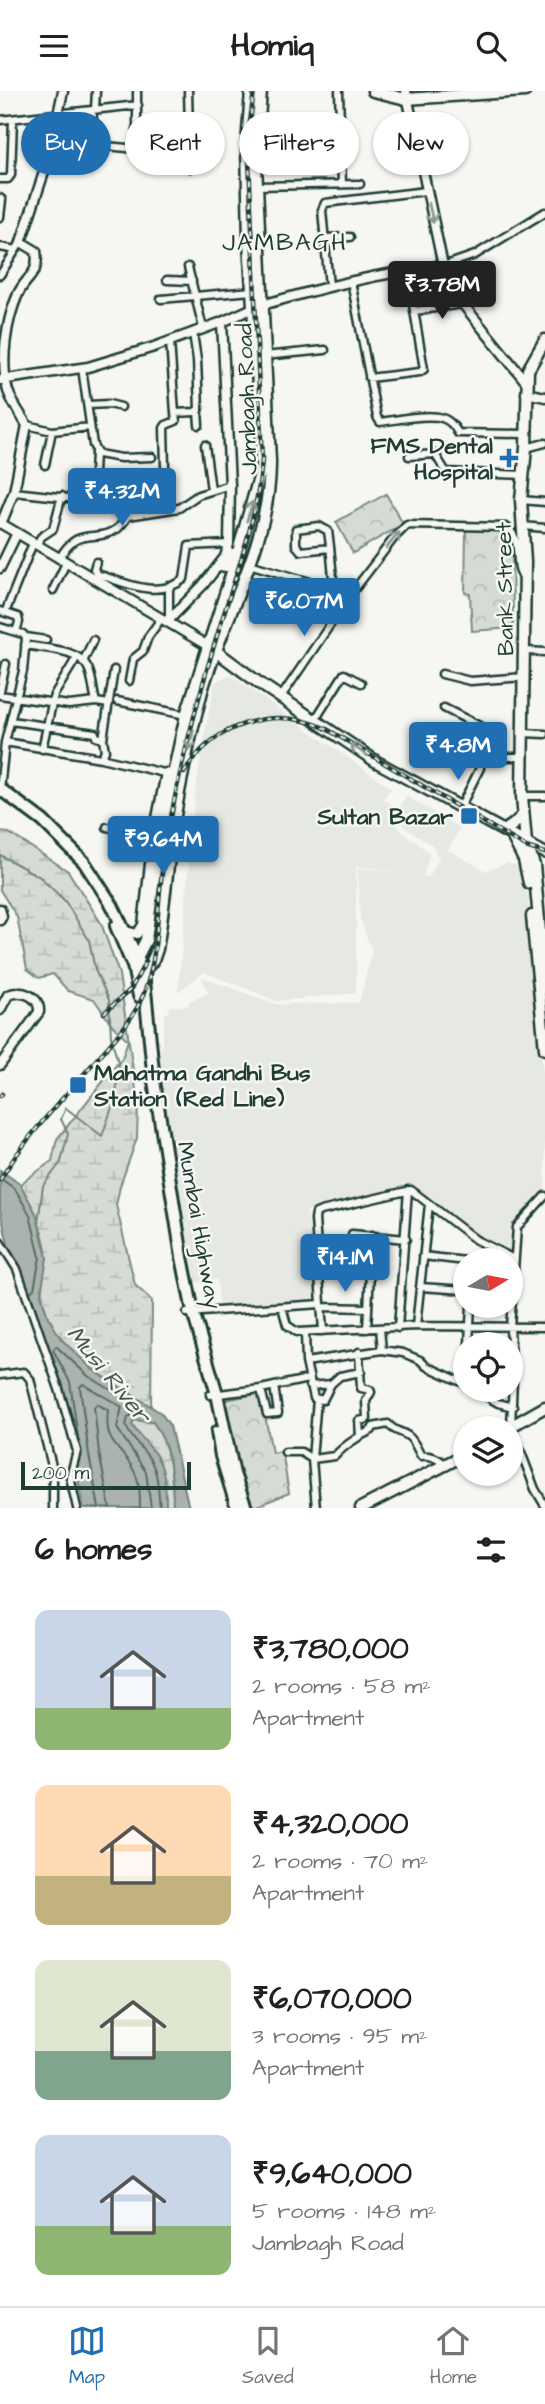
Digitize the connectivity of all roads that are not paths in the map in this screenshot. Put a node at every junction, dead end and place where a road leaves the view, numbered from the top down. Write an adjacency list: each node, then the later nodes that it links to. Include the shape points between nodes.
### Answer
1 (63, 91): 13 (street)
2 (96, 91): 12 (street)
3 (137, 91): 11 (street)
4 (188, 91): 15 (street)
5 (251, 91): 40 (main road, via 247,145)
6 (261, 91): 23 (main road, Jambagh Road)
7 (339, 91): 21 (street)
8 (373, 91): 10 (main road)
9 (525, 91): 10 (main road)
10 (406, 95): 24 (street)
11 (138, 105): 12 (street); 12 (street, via 137,149 98,146)
12 (94, 110): 14 (street)
13 (60, 112)
14 (80, 112)
15 (189, 112)
16 (21, 118): 17 (street)
17 (13, 119): 18 (street); 20 (street, via 11,175)
18 (0, 120)
19 (43, 175): 30 (street)
20 (0, 179)
21 (342, 184): 22 (street); 23 (street)
22 (360, 184)
23 (257, 186): 44 (main road, Jambagh Road)
24 (426, 191): 29 (street, via 325,203 321,210); 32 (street, one-way to 32)
25 (0, 198): 27 (street)
26 (545, 212): 32 (street, via 475,255)
27 (0, 217)
28 (350, 236): 29 (street)
29 (324, 238): 38 (street)
30 (18, 246): 31 (street); 34 (street); 47 (street, via 36,251 38,262 19,292)
31 (0, 247)
32 (443, 266): 37 (street); 43 (street)
33 (188, 267): 36 (street)
34 (0, 275)
35 (167, 280): 36 (street)
36 (192, 281): 41 (street)
37 (351, 281): 38 (street); 56 (street)
38 (329, 286): 44 (street)
39 (410, 287): 45 (street)
40 (252, 291): 41 (street); 44 (main road)
41 (195, 295): 42 (street); 49 (street)
42 (161, 299)
43 (462, 304): 45 (street); 58 (street)
44 (258, 306): 48 (street); 54 (main road, Jambagh Road); 78 (main road)
45 (415, 311): 56 (street, via 424,369)
46 (0, 318): 47 (street)
47 (9, 322): 57 (street)
48 (222, 322): 49 (street); 79 (street)
49 (203, 328): 50 (street)
50 (193, 333): 52 (street); 62 (street)
51 (545, 340): 58 (main road, Bank Street, via 528,370)
52 (170, 341): 55 (street); 63 (street)
53 (325, 350): 54 (street)
54 (264, 356): 78 (main road, Jambagh Road)
55 (82, 368): 57 (street); 60 (street)
56 (369, 378): 68 (street, via 380,422 432,417 443,418 458,433)
57 (3, 379): 64 (street)
58 (527, 388): 59 (street); 68 (main road, Bank Street)
59 (545, 397)
60 (89, 405): 61 (street); 66 (street)
61 (121, 407)
62 (198, 411): 63 (street); 65 (street)
63 (175, 413): 76 (street, via 176,421 164,428)
64 (27, 425): 67 (street); 81 (street)
65 (199, 425)
66 (90, 427): 67 (street); 72 (street)
67 (52, 431): 75 (street)
68 (526, 434): 71 (main road, Bank Street)
69 (545, 443): 71 (street)
70 (205, 445): 80 (street)
71 (526, 448): 77 (main road, Bank Street)
72 (96, 449): 74 (street, via 103,456); 83 (street)
73 (409, 456): 77 (street, via 435,454 446,473)
74 (152, 457)
75 (45, 465)
76 (165, 466)
77 (524, 475): 84 (main road, Bank Street)
78 (264, 476): 91 (main road, one-way to 78); 97 (main road, Jambagh Road, via 260,533)
79 (230, 485): 80 (street); 93 (street)
80 (211, 490): 86 (street, via 179,508)
81 (14, 492): 82 (street); 87 (street)
82 (62, 496): 83 (street); 92 (street, via 53,529)
83 (93, 500): 86 (street, via 125,501)
84 (521, 500): 85 (street); 88 (main road, Bank Street)
85 (545, 502)
86 (128, 516): 95 (street, via 118,529 71,542)
87 (1, 523): 90 (street)
88 (522, 526): 89 (street); 100 (main road, Bank Street)
89 (545, 528)
90 (17, 533): 92 (street); 99 (street)
91 (240, 541): 98 (street, via 229,565); 103 (main road)
92 (34, 544): 95 (street); 107 (street)
93 (229, 544): 98 (street); 102 (street, via 189,546 184,579)
94 (330, 548): 94 (street, via 325,527 296,529 296,545 301,551); 104 (street)
95 (62, 561): 105 (street); 108 (street)
96 (96, 562): 102 (street, via 97,574 136,588)
97 (249, 564): 101 (main road, Jambagh Road); 104 (street)
98 (218, 566): 108 (street)
99 (0, 569)
100 (525, 579): 106 (street, one-way to 100, via 400,531 413,524 506,527 515,537 519,572); 116 (main road, Bank Street)
101 (242, 582): 103 (main road); 115 (main road, Jambagh Road)
102 (169, 586): 108 (street)
103 (227, 588): 115 (main road)
104 (334, 589): 106 (street)
105 (52, 590)
106 (351, 594): 127 (street)
107 (3, 612): 110 (street, via 19,618)
108 (166, 620): 115 (street); 124 (street, via 133,659)
109 (0, 627): 110 (street)
110 (16, 632): 111 (street)
111 (26, 637): 113 (street); 114 (street)
112 (93, 639): 119 (street)
113 (46, 640)
114 (25, 645): 118 (street); 128 (street)
115 (212, 649): 127 (main road); 134 (main road, Jambagh Road); 162 (main road, Jambagh Road, one-way to 162, via 182,777 157,949 152,963)
116 (525, 651): 117 (street); 123 (main road, Bank Street)
117 (545, 652)
118 (77, 657): 119 (street); 131 (street)
119 (83, 662): 130 (street)
120 (6, 664): 126 (street)
121 (114, 670): 132 (street)
122 (442, 674): 123 (street, via 470,681)
123 (525, 677): 138 (main road, Bank Street)
124 (130, 681)
125 (361, 683): 135 (street, via 344,674)
126 (0, 693): 128 (street)
127 (281, 697): 135 (main road)
128 (16, 698): 131 (street); 136 (street)
129 (117, 701): 134 (street)
130 (96, 702): 131 (street); 132 (street)
131 (52, 703): 137 (street)
132 (109, 704): 140 (street)
133 (444, 708): 143 (street, via 494,732 496,738 487,757)
134 (186, 715): 146 (main road, Jambagh Road)
135 (315, 720): 151 (main road, one-way to 135, via 377,762)
136 (10, 721): 137 (street); 141 (street)
137 (48, 727): 140 (street, via 95,733); 142 (street)
138 (523, 733): 139 (street); 143 (main road, Bank Street)
139 (545, 734)
140 (103, 739): 144 (street)
141 (3, 745): 142 (street); 147 (street)
142 (42, 749): 144 (street)
143 (522, 757): 148 (main road, Bank Street)
144 (101, 758): 146 (street)
145 (480, 768): 151 (street)
146 (169, 774): 155 (street); 162 (main road, Jambagh Road, via 146,940)
147 (0, 789): 161 (highway, Mumbai Highway, via 43,821 84,862)
148 (522, 796): 149 (street); 152 (main road, Bank Street)
149 (545, 796)
150 (0, 799): 162 (highway, Mumbai Highway, via 47,832 79,866)
151 (460, 808): 154 (main road)
152 (523, 814): 154 (main road); 156 (main road, Bank Street)
153 (107, 827): 155 (street)
154 (508, 833): 156 (main road); 166 (main road, via 529,876)
155 (153, 838): 161 (street, via 143,925 137,934)
156 (526, 843): 157 (main road); 160 (main road, Bank Street)
157 (545, 853)
158 (0, 909): 159 (street)
159 (0, 920)
160 (542, 920): 163 (main road, Bank Street)
161 (126, 931): 162 (highway, Mumbai Highway)
162 (137, 967): 184 (highway, Mumbai Highway)
163 (545, 980): 164 (main road, Bank Street)
164 (545, 986)
165 (0, 1010): 167 (street, via 8,995 20,992 32,996 40,1007)
166 (545, 1049)
167 (0, 1065)
168 (408, 1190): 170 (street); 173 (street); 181 (street, via 316,1213)
169 (545, 1196): 176 (street, via 517,1227)
170 (429, 1204): 175 (street); 177 (street)
171 (352, 1234): 172 (street)
172 (372, 1235): 173 (street); 183 (street)
173 (406, 1239): 190 (street)
174 (0, 1242): 229 (street, via 18,1269 59,1389 77,1451 70,1477)
175 (491, 1248)
176 (515, 1248)
177 (423, 1257): 178 (street); 179 (street)
178 (453, 1260)
179 (420, 1287): 180 (street); 187 (street)
180 (453, 1289)
181 (321, 1305): 182 (street); 183 (street); 194 (street)
182 (282, 1307): 184 (street); 197 (street, via 290,1329)
183 (368, 1308): 192 (street)
184 (190, 1313): 208 (highway, Mumbai Highway)
185 (470, 1318): 188 (street)
186 (511, 1318): 191 (street)
187 (416, 1325): 188 (street); 190 (street)
188 (470, 1326): 191 (street); 195 (street)
189 (545, 1327): 191 (street)
190 (398, 1328): 193 (street)
191 (510, 1328): 196 (street)
192 (367, 1329): 193 (street); 194 (street)
193 (380, 1329): 198 (street)
194 (323, 1331): 197 (street)
195 (470, 1332)
196 (510, 1332)
197 (305, 1333): 200 (street)
198 (382, 1350): 199 (street); 203 (street, via 403,1353)
199 (359, 1352): 200 (street); 201 (street)
200 (306, 1362): 204 (street)
201 (361, 1372): 205 (street, via 340,1376); 218 (street, via 361,1388 371,1392 366,1401 367,1419 359,1421)
202 (0, 1375): 228 (street, via 24,1372 30,1379 53,1469)
203 (453, 1378)
204 (309, 1383): 205 (street); 206 (street); 209 (street)
205 (331, 1384): 209 (street, via 323,1400)
206 (275, 1386): 207 (street); 207 (street, via 278,1413 267,1413)
207 (261, 1389): 208 (street)
208 (213, 1394): 230 (highway, Mumbai Highway, via 221,1456); 231 (highway, Mumbai Highway)
209 (317, 1399): 220 (street)
210 (496, 1402): 212 (street)
211 (513, 1402): 212 (street)
212 (513, 1407): 215 (street)
213 (545, 1407): 216 (main road)
214 (545, 1414): 217 (main road)
215 (512, 1416)
216 (523, 1422)
217 (523, 1424)
218 (360, 1436): 220 (street, via 335,1456); 223 (street, via 388,1424 406,1434 421,1456 430,1455)
219 (285, 1452): 220 (street, via 301,1452)
220 (312, 1459): 232 (street)
221 (523, 1459): 226 (street)
222 (453, 1462): 223 (main road)
223 (447, 1466): 233 (main road)
224 (453, 1468): 234 (main road)
225 (545, 1486): 226 (street)
226 (536, 1490): 227 (street)
227 (545, 1506)
228 (53, 1508)
229 (78, 1508)
230 (237, 1508)
231 (246, 1508)
232 (316, 1508)
233 (361, 1508)
234 (375, 1508)

